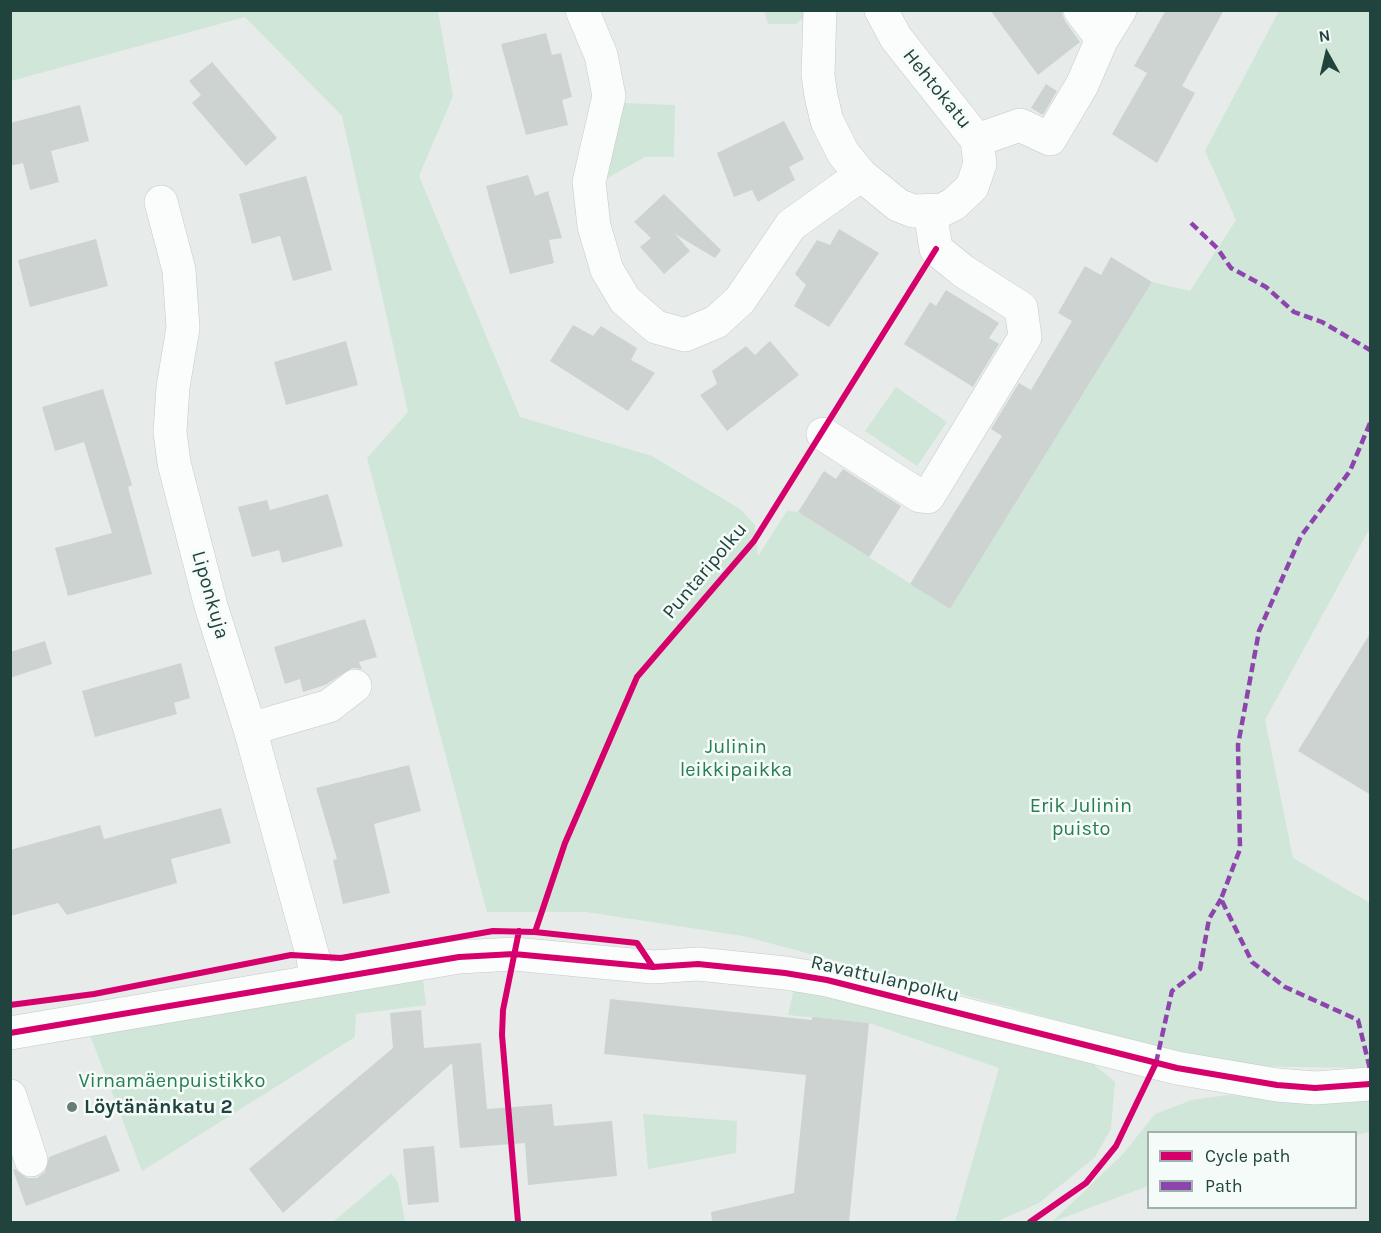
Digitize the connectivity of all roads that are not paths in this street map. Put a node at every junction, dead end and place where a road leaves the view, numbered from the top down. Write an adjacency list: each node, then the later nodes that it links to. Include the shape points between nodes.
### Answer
1 (582, 10): 8 (street, via 601,55 609,96 589,182 594,226 607,270 625,300 656,327 685,335 716,322 740,300 791,225)
2 (820, 10): 8 (street, via 818,75 827,122 843,153)
3 (881, 10): 7 (street, Hehtokatu, via 896,38)
4 (1080, 10): 6 (street)
5 (1120, 10): 6 (street)
6 (1102, 39): 7 (street, via 1082,84 1050,139 1020,125)
7 (977, 140): 10 (street, Hehtokatu, via 980,164 972,187 954,204)
8 (861, 175): 10 (street, via 898,205)
9 (161, 202): 13 (street, Liponkuja, via 179,270 183,328 170,432 174,463 211,606)
10 (930, 212): 11 (street, via 936,249 1021,308 1025,338 928,497 920,496)
11 (823, 434)
12 (355, 686): 13 (street, via 329,706)
13 (250, 729): 14 (street, Liponkuja, via 313,957)
14 (316, 981): 15 (street, Ravattulanpolku); 16 (street, Ravattulanpolku, via 492,954 653,967 698,964 827,980 1177,1068 1276,1085 1315,1088)
15 (10, 1034)
16 (1371, 1084)
17 (10, 1096): 18 (street)
18 (28, 1162)

